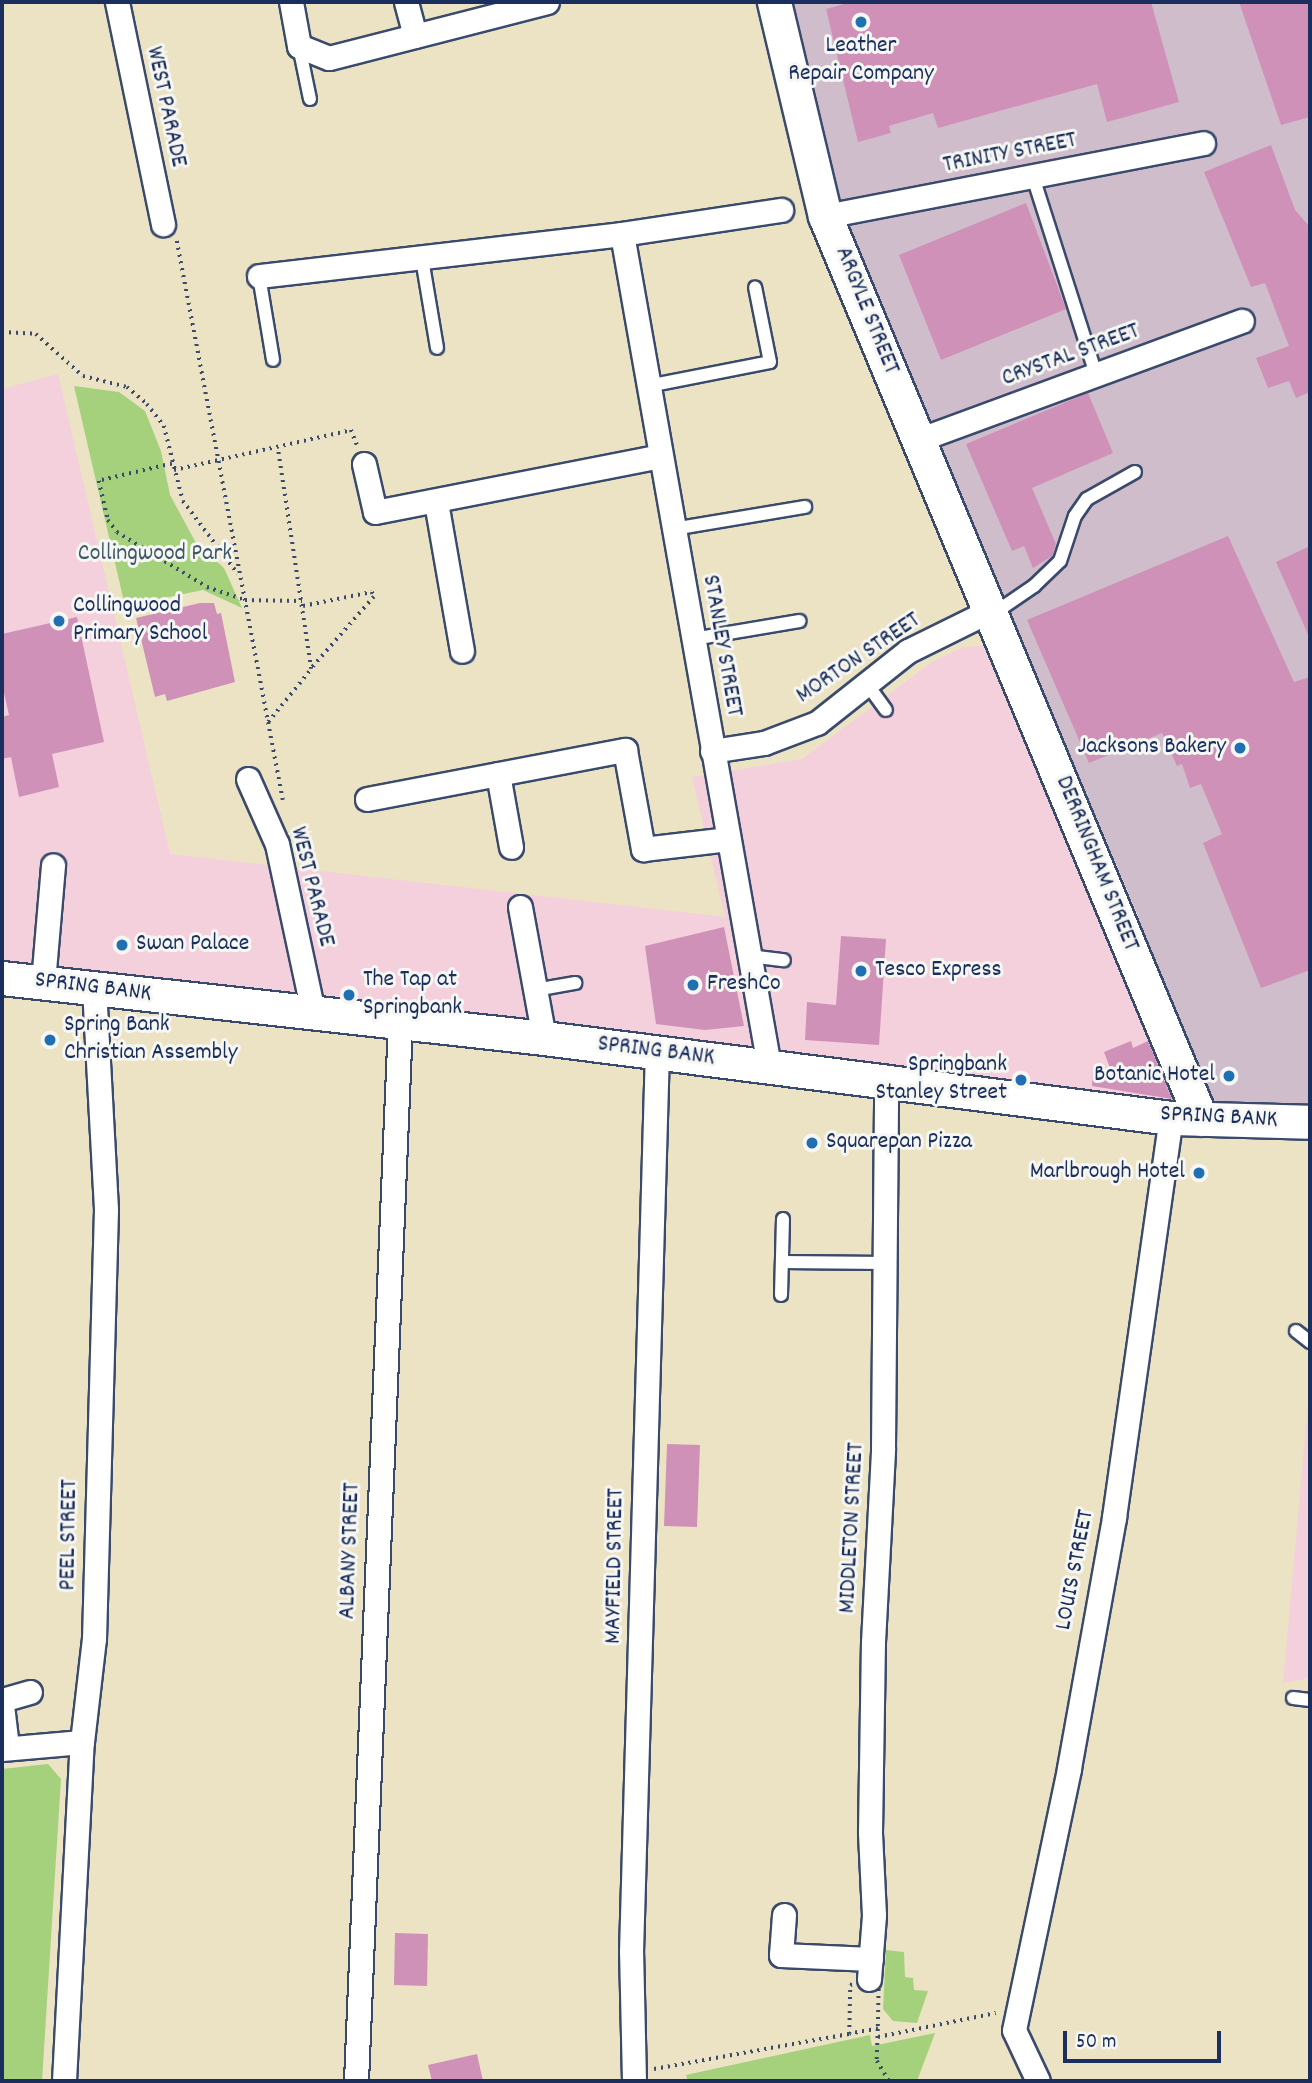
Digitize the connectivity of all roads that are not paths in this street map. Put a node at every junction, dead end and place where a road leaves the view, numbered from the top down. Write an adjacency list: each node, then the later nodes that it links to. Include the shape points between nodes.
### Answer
1 (117, 2): 13 (street, WEST PARADE)
2 (291, 2): 7 (street)
3 (406, 2): 6 (street)
4 (547, 2): 6 (street)
5 (774, 2): 12 (street, ARGYLE STREET)
6 (415, 36): 7 (street, via 329,58)
7 (299, 46): 8 (lane)
8 (310, 99)
9 (1203, 142): 10 (street, TRINITY STREET)
10 (1034, 177): 12 (street, TRINITY STREET); 21 (lane)
11 (781, 210): 14 (street)
12 (825, 216): 23 (street, ARGYLE STREET)
13 (163, 223)
14 (622, 234): 15 (street); 22 (street, STANLEY STREET)
15 (422, 259): 16 (street); 19 (lane)
16 (259, 276): 20 (lane)
17 (755, 287): 22 (lane, via 770,362)
18 (1242, 321): 21 (street, CRYSTAL STREET)
19 (437, 348)
20 (273, 360)
21 (1096, 374): 23 (street, CRYSTAL STREET)
22 (648, 386): 24 (street, STANLEY STREET)
23 (918, 440): 30 (street, ARGYLE STREET)
24 (661, 456): 27 (street); 29 (street, STANLEY STREET)
25 (364, 464): 27 (street, via 375,512)
26 (1135, 472): 30 (lane, via 1087,499 1075,516 1060,561 1034,586)
27 (436, 502): 33 (street)
28 (805, 507): 29 (lane)
29 (673, 529): 32 (street, STANLEY STREET)
30 (992, 612): 34 (street, MORTON STREET, via 908,651); 57 (street, DERRINGHAM STREET)
31 (799, 621): 32 (lane)
32 (693, 639): 36 (street, STANLEY STREET)
33 (462, 651)
34 (867, 684): 35 (lane); 36 (street, MORTON STREET, via 817,723 764,743)
35 (886, 710)
36 (712, 751): 40 (street, STANLEY STREET)
37 (498, 774): 39 (street); 40 (street, via 625,750 643,849); 41 (street)
38 (248, 779): 51 (street, WEST PARADE, via 277,844)
39 (367, 799)
40 (728, 839): 44 (street, STANLEY STREET)
41 (511, 847)
42 (53, 865): 47 (street)
43 (520, 907): 50 (street)
44 (749, 956): 45 (lane); 55 (street, STANLEY STREET)
45 (784, 960)
46 (2, 978): 47 (street, SPRING BANK)
47 (43, 982): 49 (street, SPRING BANK)
48 (575, 983): 50 (lane)
49 (93, 988): 51 (street, SPRING BANK); 69 (street, PEEL STREET, via 106,1209 94,1639)
50 (535, 990): 53 (street)
51 (313, 1013): 52 (street, SPRING BANK)
52 (400, 1023): 53 (street, SPRING BANK); 74 (street, ALBANY STREET)
53 (544, 1038): 54 (street, SPRING BANK)
54 (657, 1052): 55 (street, SPRING BANK); 72 (street, MAYFIELD STREET, via 631,1952)
55 (769, 1066): 56 (street, SPRING BANK)
56 (886, 1079): 57 (street, SPRING BANK); 61 (street, MIDDLETON STREET)
57 (1186, 1119): 58 (street, SPRING BANK); 75 (street, LOUIS STREET, via 1069,1768 1016,2022)
58 (1310, 1122)
59 (783, 1219): 60 (lane)
60 (782, 1262): 61 (lane); 62 (lane)
61 (886, 1263): 71 (street, MIDDLETON STREET, via 873,1642 870,1969 781,1955)
62 (781, 1295)
63 (1296, 1331): 64 (lane)
64 (1310, 1342)
65 (30, 1692): 68 (street)
66 (1293, 1698): 67 (lane)
67 (1310, 1700)
68 (2, 1703): 70 (street)
69 (82, 1742): 70 (street); 73 (street, PEEL STREET)
70 (4, 1748)
71 (784, 1916)
72 (634, 2076)
73 (64, 2081)
74 (356, 2081)
75 (1038, 2081)

